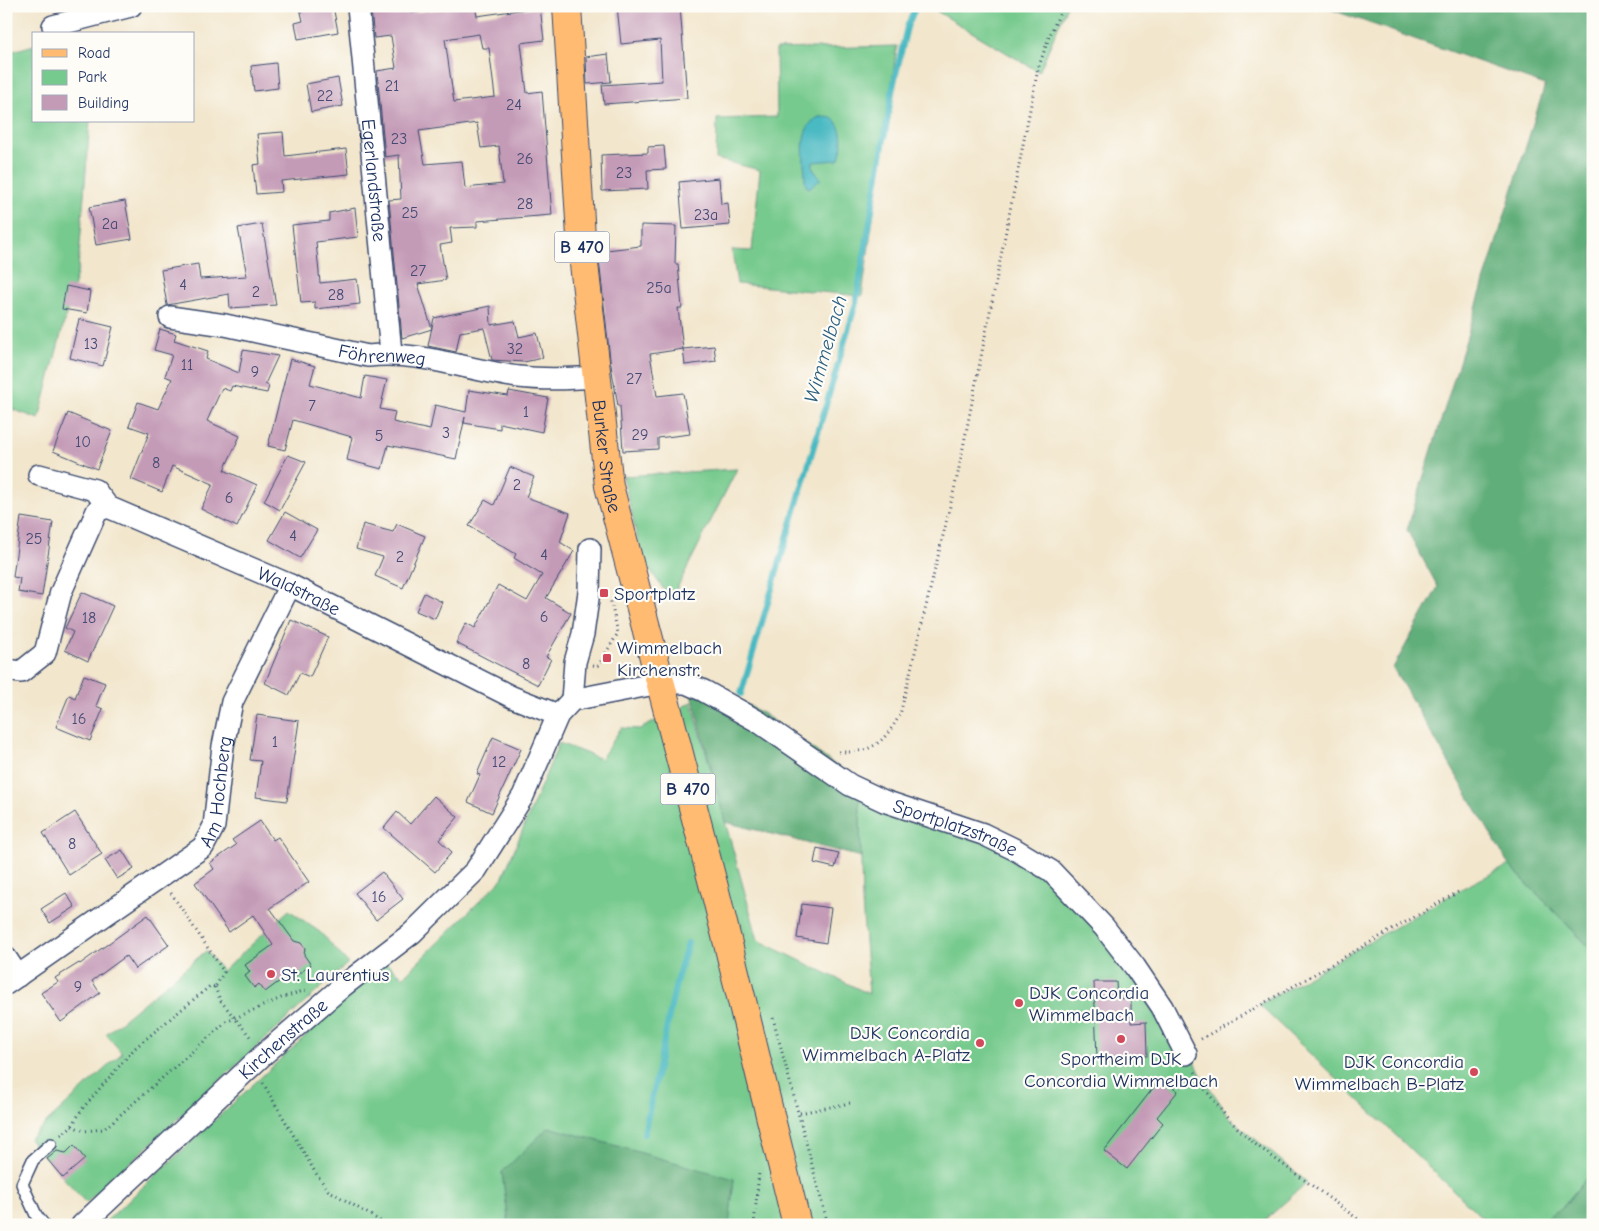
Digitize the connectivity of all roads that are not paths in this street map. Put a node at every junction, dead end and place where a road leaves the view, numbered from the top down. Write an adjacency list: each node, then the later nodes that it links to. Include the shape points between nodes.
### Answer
1 (130, 6): 4 (street)
2 (358, 6): 6 (street, Egerlandstraße)
3 (567, 6): 7 (main road, Burker Straße / B 470, via 581,237)
4 (53, 26)
5 (170, 317): 6 (street, Föhrenweg, via 224,325 368,356)
6 (391, 353): 7 (street, Föhrenweg, via 518,377 562,380)
7 (595, 377): 13 (main road, Burker Straße / B 470, via 609,486)
8 (39, 475): 9 (street, Waldstraße, via 95,490)
9 (108, 507): 11 (street, Waldstraße); 12 (street, via 97,511 61,592 45,654 21,672)
10 (590, 550): 14 (street, Kirchenstraße, via 583,634)
11 (290, 585): 14 (street, Waldstraße, via 512,697); 16 (street, Am Hochberg, via 232,702 223,746 214,826 204,847)
12 (6, 670)
13 (660, 682): 14 (street); 17 (street, Sportplatzstraße, via 686,683 704,691 759,722 850,785 875,797 983,834 1051,871 1104,927 1135,967 1162,1007); 21 (main road, Burker Straße / B 470)
14 (565, 707): 20 (street, Kirchenstraße, via 523,796 476,870 412,933 343,986 252,1066)
15 (6, 958): 16 (street, Am Hochberg)
16 (12, 980)
17 (1186, 1054)
18 (52, 1144): 19 (lane, via 33,1160 22,1184)
19 (44, 1225)
20 (82, 1225)
21 (797, 1225)

